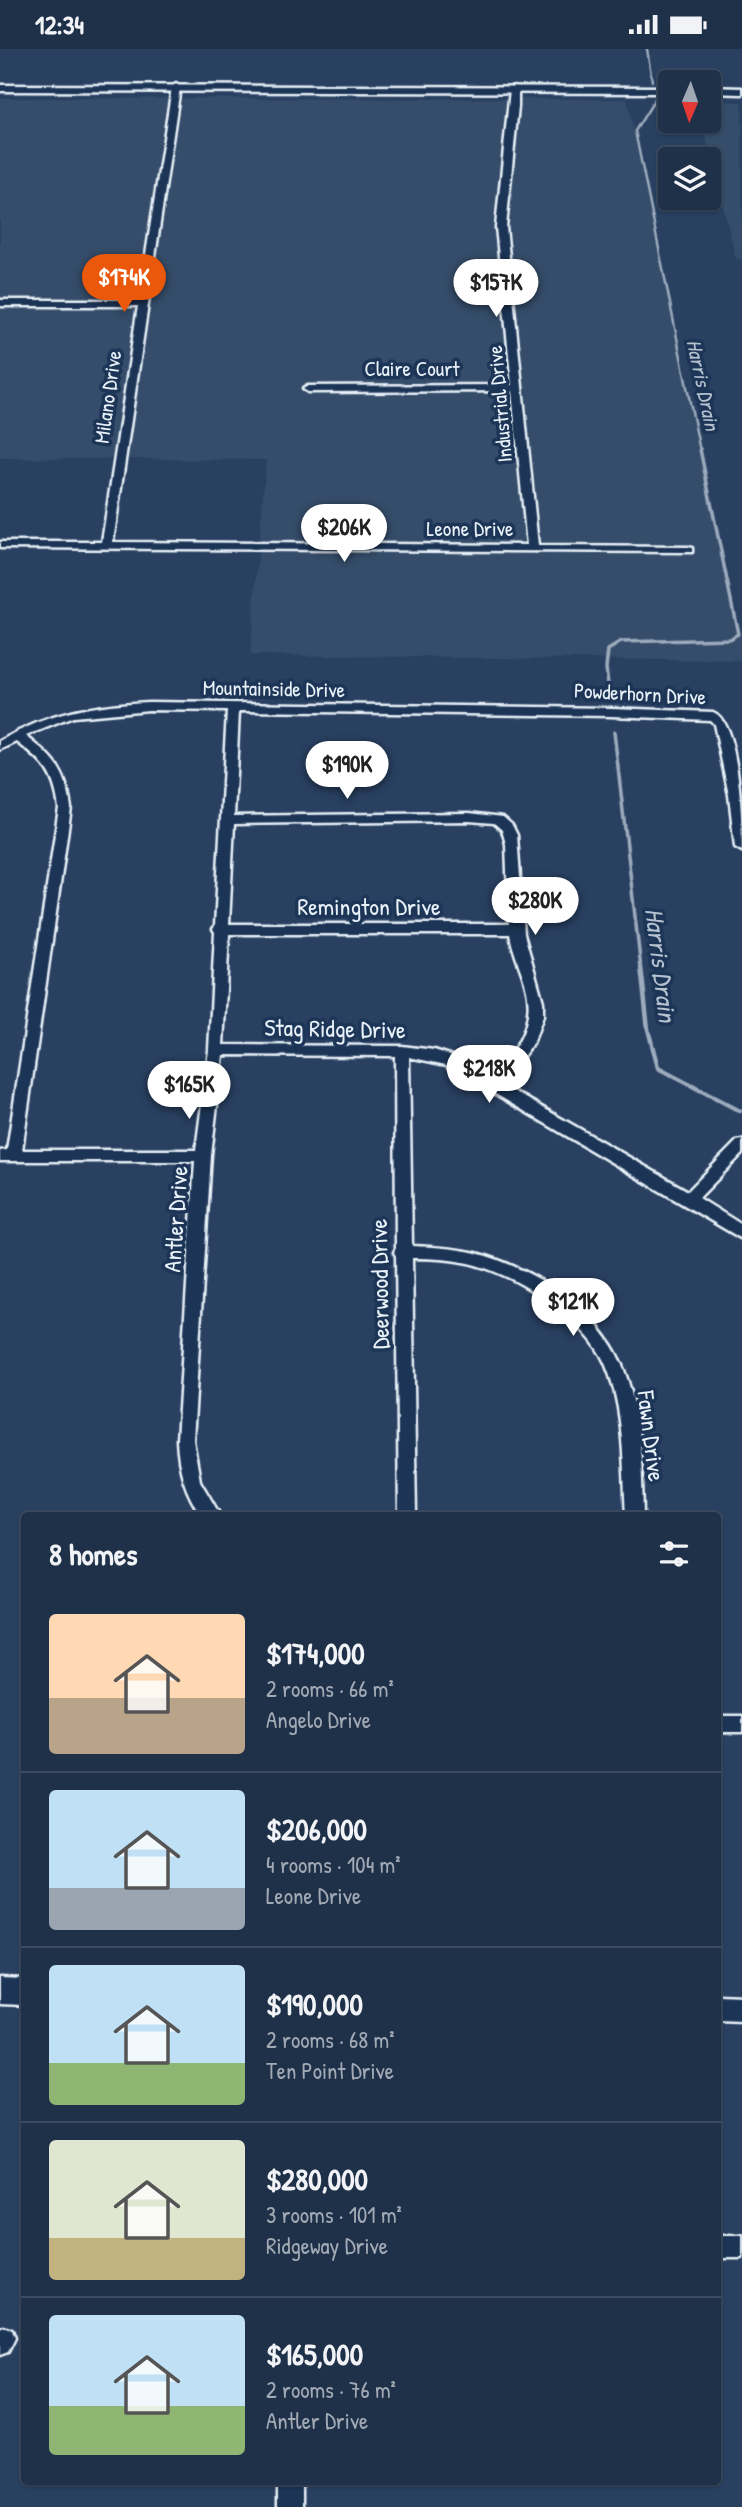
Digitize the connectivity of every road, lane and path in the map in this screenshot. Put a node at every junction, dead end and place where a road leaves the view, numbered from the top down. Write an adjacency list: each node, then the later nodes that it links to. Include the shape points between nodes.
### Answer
1 (176, 87): 2 (main road); 3 (main road); 8 (street, Milano Drive)
2 (0, 88)
3 (514, 89): 4 (main road); 9 (street, Industrial Drive, via 500,218)
4 (658, 90)
5 (721, 90): 6 (main road)
6 (742, 91)
7 (0, 303): 8 (street)
8 (141, 303): 12 (street, Milano Drive)
9 (517, 388): 10 (street, Claire Court); 13 (street, Industrial Drive)
10 (308, 389)
11 (0, 545): 12 (street, Leone Drive)
12 (107, 546): 13 (street, Leone Drive)
13 (533, 549): 14 (street, Leone Drive)
14 (688, 550)
15 (233, 709): 16 (street, Mountainside Drive); 17 (street, Mountainside Drive, via 89,709 44,721); 19 (street, Antler Drive)
16 (557, 711): 20 (street, Powderhorn Drive, via 713,716 720,723)
17 (17, 736): 18 (street, Mountainside Drive); 28 (street, via 55,767 63,783 65,808)
18 (0, 745)
19 (226, 820): 21 (street, Antler Drive); 22 (street, via 492,818 511,831)
20 (742, 847)
21 (220, 929): 22 (street, Remington Drive); 23 (street, Antler Drive)
22 (517, 929): 25 (street, via 537,1014 522,1054)
23 (216, 1050): 24 (street, Stag Ridge Drive); 27 (street, Antler Drive)
24 (402, 1051): 25 (street, Stag Ridge Drive, via 451,1061); 31 (street, Deerwood Drive)
25 (493, 1087): 29 (street, Stag Ridge Drive)
26 (742, 1145): 29 (street)
27 (203, 1155): 28 (street); 32 (street, Antler Drive, via 185,1440 186,1461 199,1501)
28 (7, 1156)
29 (689, 1199): 30 (street, Stag Ridge Drive)
30 (742, 1233)
31 (402, 1252): 33 (street, Deerwood Drive); 34 (street, Fawn Drive, via 445,1253 510,1271 583,1320 612,1360 626,1406)
32 (208, 1512)
33 (407, 1512)
34 (635, 1512)
35 (721, 1724): 36 (street)
36 (742, 1724)
37 (0, 1991): 38 (main road)
38 (21, 1992)
39 (721, 2008): 40 (main road)
40 (742, 2009)
41 (721, 2247): 42 (street)
42 (742, 2247)
43 (290, 2485): 44 (street)
44 (290, 2507)

